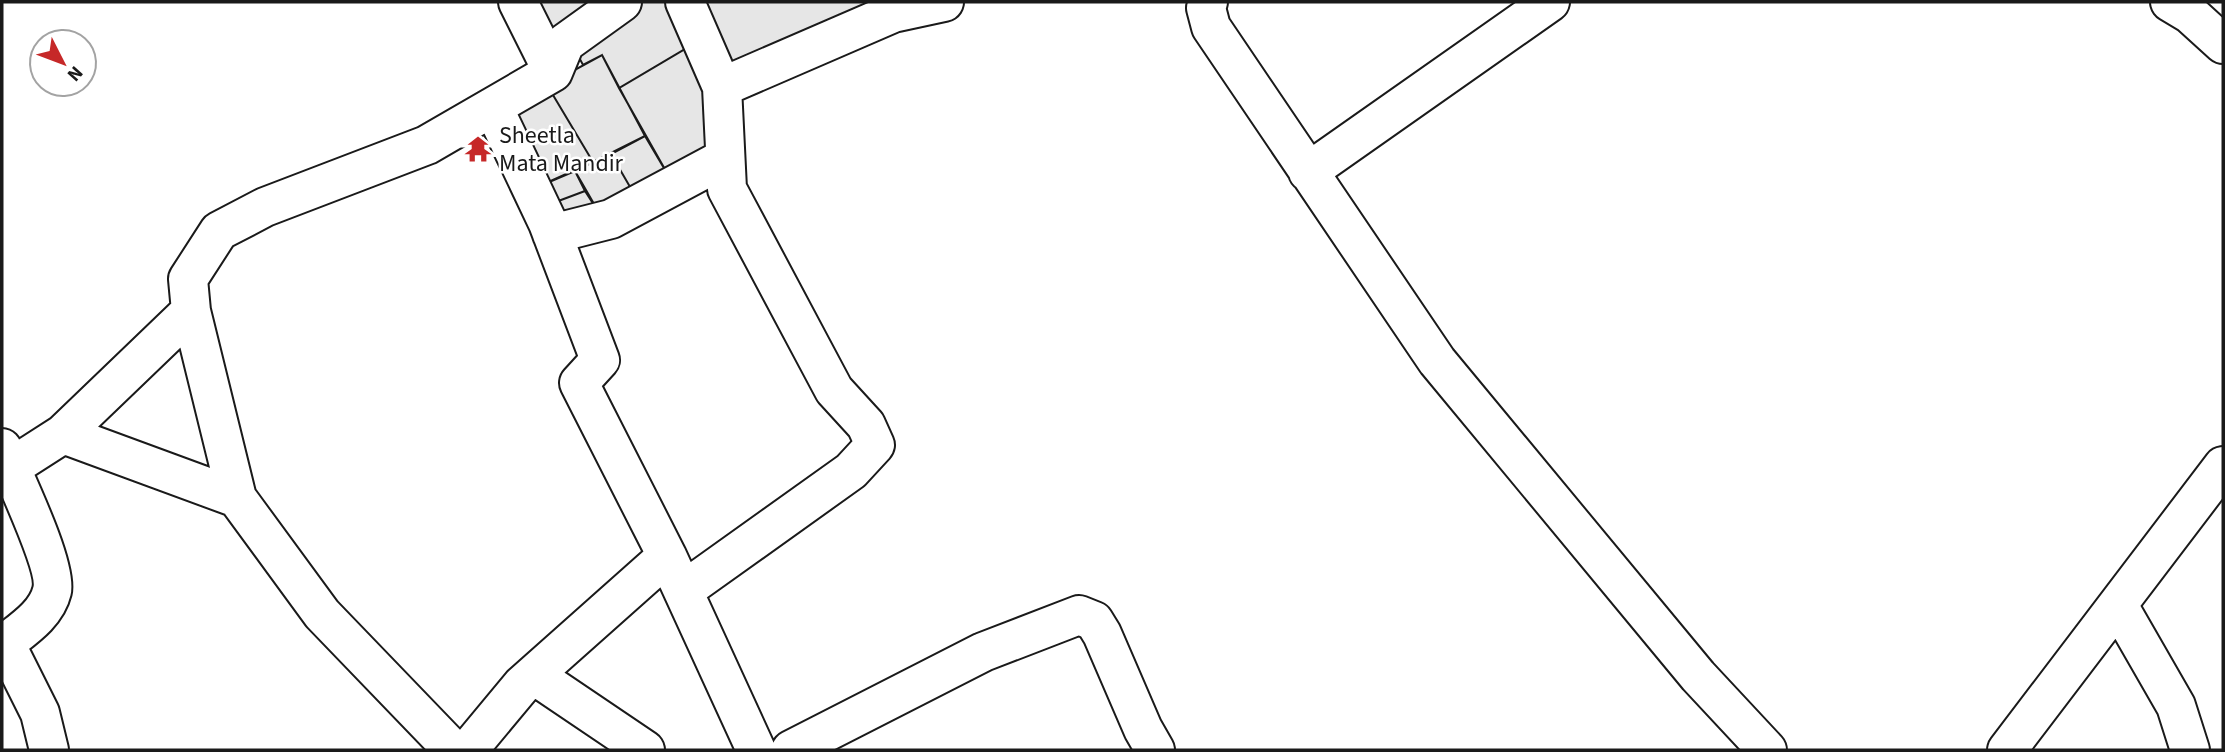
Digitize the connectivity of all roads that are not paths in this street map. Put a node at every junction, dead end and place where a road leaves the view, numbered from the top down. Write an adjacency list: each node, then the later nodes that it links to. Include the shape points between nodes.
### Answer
1 (519, 2): 9 (street)
2 (622, 2): 9 (street, via 565,43)
3 (685, 2): 10 (street)
4 (944, 2): 10 (street, via 893,13)
5 (1208, 2): 13 (street, via 1211,27)
6 (1550, 2): 13 (street)
7 (2170, 2): 8 (street)
8 (2223, 44)
9 (553, 72): 11 (street)
10 (722, 87): 12 (street)
11 (493, 107): 14 (street); 15 (street, via 427,145 265,207 219,231 188,279)
12 (725, 158): 14 (street, via 611,219); 21 (street, via 727,189 782,296 834,390 866,425 875,445 850,471)
13 (1308, 172): 32 (street, via 1437,361 1698,676)
14 (552, 234): 20 (street, via 600,360 579,383)
15 (191, 311): 16 (street); 19 (street)
16 (63, 434): 17 (street); 19 (street)
17 (6, 458): 23 (street, via 51,565 53,590 38,617)
18 (2223, 466): 22 (street)
19 (237, 498): 26 (street, via 322,614)
20 (667, 556): 21 (street); 24 (street)
21 (683, 591): 29 (street)
22 (2118, 605): 33 (street); 34 (street, via 2176,706)
23 (3, 645): 25 (street, via 40,713)
24 (534, 675): 27 (street); 28 (street)
25 (49, 750)
26 (453, 750)
27 (468, 750)
28 (645, 750)
29 (756, 750)
30 (792, 750): 31 (street, via 983,652 1079,615 1094,621 1102,634)
31 (1155, 750)
32 (1767, 750)
33 (2007, 750)
34 (2190, 750)

